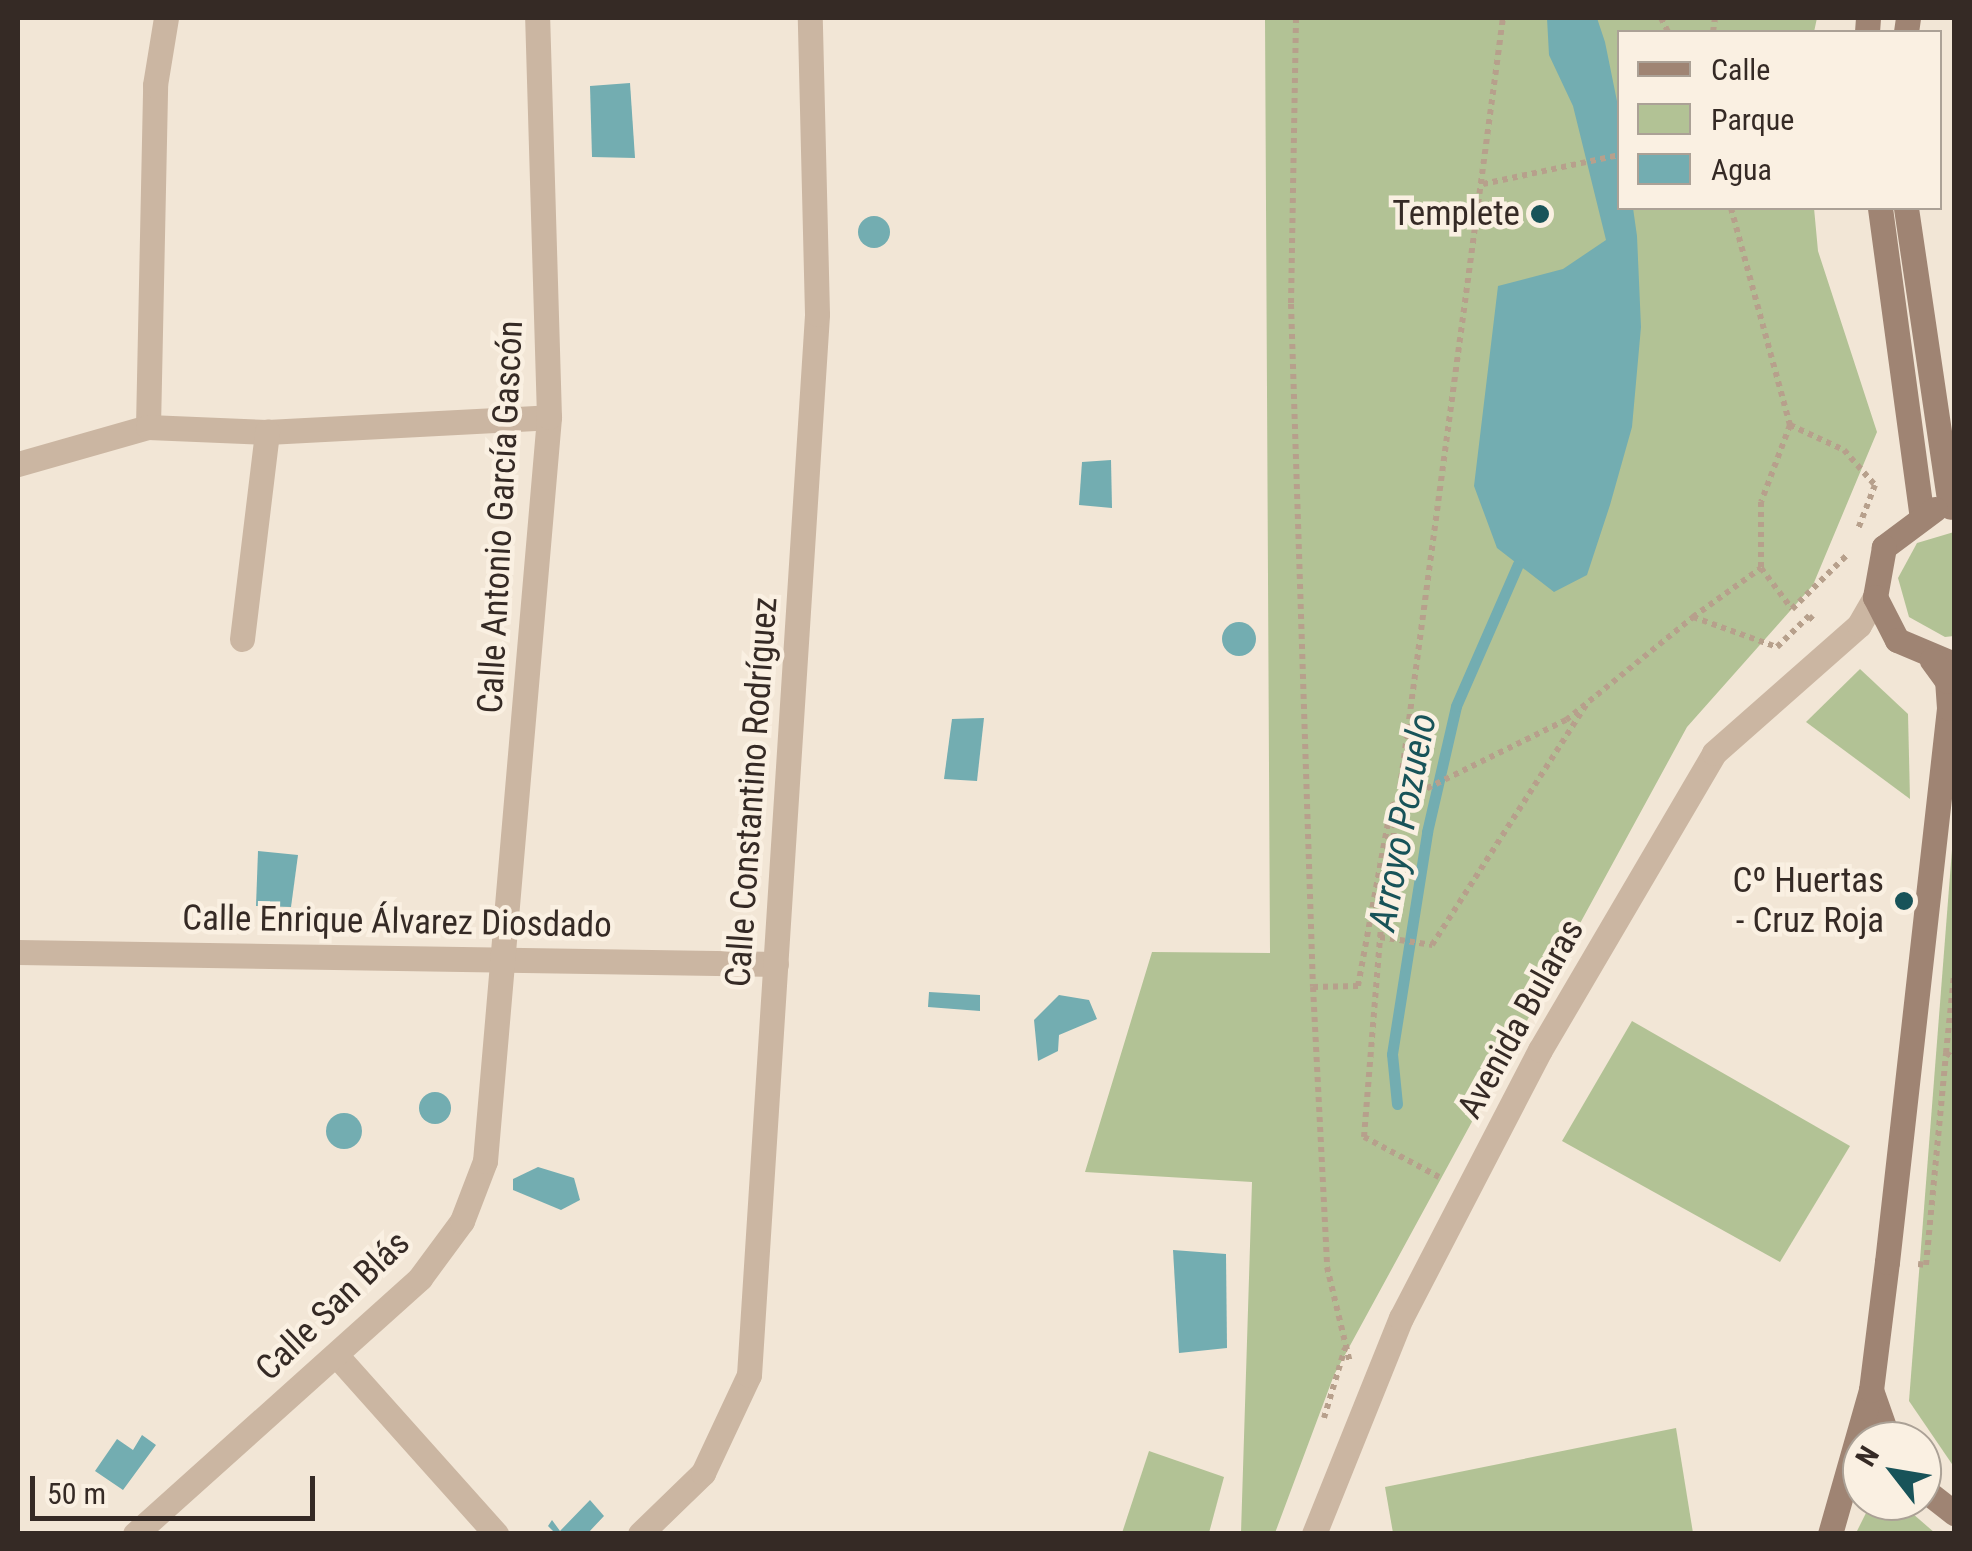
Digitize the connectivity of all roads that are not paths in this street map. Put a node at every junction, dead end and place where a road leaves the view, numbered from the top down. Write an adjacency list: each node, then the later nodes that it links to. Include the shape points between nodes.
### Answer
1 (166, 18): 7 (street, via 155,85)
2 (536, 18): 6 (street, Calle Antonio García Gascón)
3 (810, 18): 17 (street, Calle Constantino Rodríguez, via 817,314)
4 (1880, 210): 11 (main road)
5 (1906, 210): 10 (main road)
6 (549, 417): 8 (street); 16 (street, Calle Antonio García Gascón)
7 (148, 427): 8 (street); 9 (street)
8 (267, 432): 13 (street)
9 (18, 464)
10 (1952, 507): 11 (main road)
11 (1921, 513): 12 (main road, via 1884,548)
12 (1875, 597): 14 (main road, via 1897,640); 24 (street, Avenida Bularas, via 1837,645 1714,753 1540,1050 1362,1402)
13 (242, 639)
14 (1943, 661): 19 (main road, via 1949,708)
15 (18, 952): 16 (street, Calle Enrique Álvarez Diosdado)
16 (507, 959): 17 (street, Calle Enrique Álvarez Diosdado); 18 (street, Calle San Blás, via 485,1160 462,1221 420,1278)
17 (776, 964): 23 (street, Calle Constantino Rodríguez, via 749,1375 702,1473)
18 (337, 1356): 21 (street, Calle San Blás); 22 (street)
19 (1872, 1390): 20 (main road); 25 (main road)
20 (1882, 1421)
21 (135, 1534)
22 (496, 1534)
23 (640, 1534)
24 (1314, 1534)
25 (1830, 1534)

